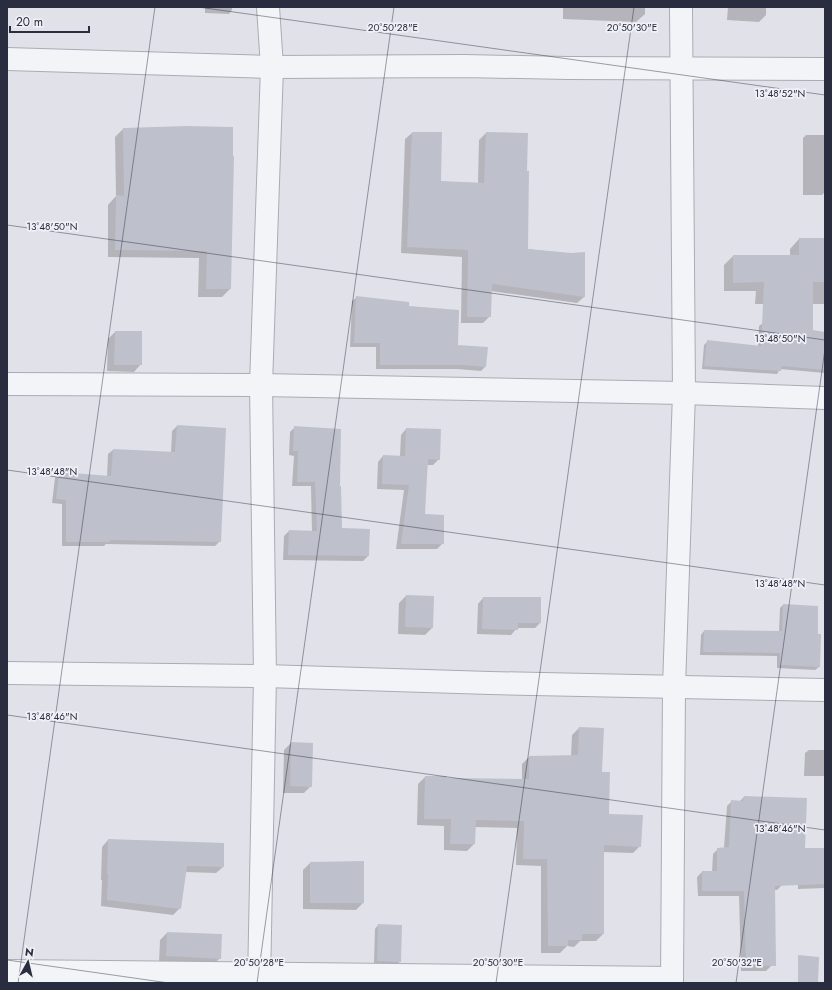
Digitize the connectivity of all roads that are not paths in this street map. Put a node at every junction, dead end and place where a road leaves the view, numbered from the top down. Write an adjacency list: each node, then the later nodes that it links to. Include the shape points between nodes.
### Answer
1 (268, 7): 4 (street)
2 (681, 7): 5 (street)
3 (7, 59): 4 (street)
4 (272, 67): 5 (street); 8 (street)
5 (682, 68): 6 (street); 9 (street)
6 (825, 69)
7 (7, 384): 8 (street)
8 (261, 385): 9 (street); 12 (street)
9 (684, 393): 10 (street); 13 (street)
10 (825, 398)
11 (7, 673): 12 (street)
12 (265, 676): 13 (street); 16 (street)
13 (674, 687): 14 (street); 17 (street)
14 (825, 690)
15 (7, 971): 16 (street)
16 (259, 978): 17 (street)
17 (672, 980)

